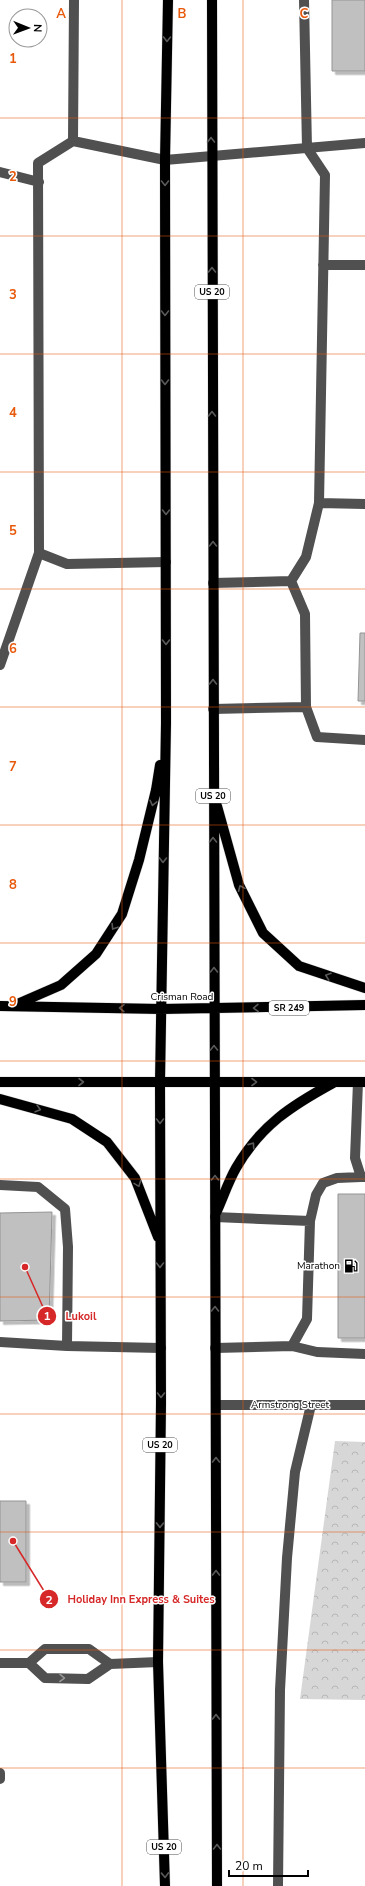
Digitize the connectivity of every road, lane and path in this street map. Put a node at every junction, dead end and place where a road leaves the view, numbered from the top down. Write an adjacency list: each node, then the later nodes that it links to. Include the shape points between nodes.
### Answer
1 (74, 0): 5 (street)
2 (168, 0): 9 (main road, US 20, one-way to 9)
3 (212, 0): 8 (main road, US 20, one-way to 3)
4 (304, 0): 7 (street)
5 (73, 141): 9 (street); 11 (street, via 38,163)
6 (365, 144): 7 (street)
7 (307, 148): 8 (street); 12 (street, via 325,175)
8 (211, 156): 9 (street); 19 (main road, US 20, one-way to 8)
9 (165, 160): 17 (main road, US 20, one-way to 17)
10 (0, 172): 11 (street)
11 (38, 182): 16 (street)
12 (323, 265): 13 (street); 14 (street)
13 (365, 265)
14 (319, 503): 15 (street); 18 (street, via 306,557)
15 (365, 504)
16 (39, 553): 17 (street, via 68,564); 20 (street)
17 (166, 562): 23 (main road, US 20, one-way to 23)
18 (292, 581): 19 (street); 21 (street, via 305,614)
19 (213, 583): 22 (main road, US 20, one-way to 19)
20 (0, 664)
21 (306, 707): 22 (street); 24 (street, via 317,737)
22 (213, 709): 25 (main road, US 20)
23 (166, 723): 29 (main road, one-way to 29, via 156,790 139,860 122,914 96,954 61,985); 30 (main road, US 20, one-way to 30)
24 (365, 740)
25 (213, 794): 26 (main road, one-way to 25, via 299,966 263,933 239,885); 31 (main road, US 20, one-way to 25)
26 (365, 988)
27 (365, 1005): 31 (main road, Crisman Road / SR 249, one-way to 31)
28 (0, 1006): 29 (main road, Crisman Road)
29 (11, 1006): 30 (main road, Crisman Road, one-way to 29)
30 (161, 1009): 31 (main road, Crisman Road / SR 249); 33 (main road, US 20)
31 (214, 1009): 34 (main road, US 20, one-way to 31)
32 (0, 1082): 33 (main road, one-way to 33)
33 (160, 1082): 34 (main road); 42 (main road, US 20, one-way to 42)
34 (215, 1082): 35 (main road, one-way to 35); 40 (main road, US 20, one-way to 34)
35 (334, 1082): 36 (main road); 40 (main road, one-way to 35, via 236,1168 262,1131 294,1105)
36 (362, 1082): 38 (street, via 355,1158)
37 (0, 1099): 42 (main road, one-way to 42, via 72,1119 107,1142 136,1178)
38 (363, 1177): 41 (street, via 337,1178 323,1183 316,1195)
39 (0, 1185): 44 (street, via 38,1187 65,1209 68,1247)
40 (215, 1217): 41 (street); 47 (main road, US 20, one-way to 40)
41 (310, 1221): 45 (street, via 307,1319)
42 (160, 1244): 46 (main road, US 20, one-way to 46)
43 (0, 1342): 44 (street)
44 (68, 1346): 46 (street)
45 (292, 1346): 47 (street); 48 (street, via 317,1352)
46 (161, 1348): 52 (main road, US 20, one-way to 52)
47 (215, 1348): 49 (main road, US 20)
48 (365, 1354)
49 (216, 1405): 50 (street, Armstrong Street); 59 (main road, US 20, one-way to 49)
50 (310, 1405): 51 (street, Armstrong Street); 60 (street, via 295,1472 287,1558 280,1690)
51 (365, 1405)
52 (158, 1662): 55 (street); 58 (main road, US 20, one-way to 58)
53 (0, 1663): 54 (street)
54 (28, 1663): 55 (street, via 46,1649 89,1649); 55 (street, one-way to 55, via 45,1678 88,1679)
55 (110, 1664)
56 (0, 1774): 57 (street)
57 (0, 1779)
58 (165, 1886)
59 (217, 1886)
60 (278, 1886)

